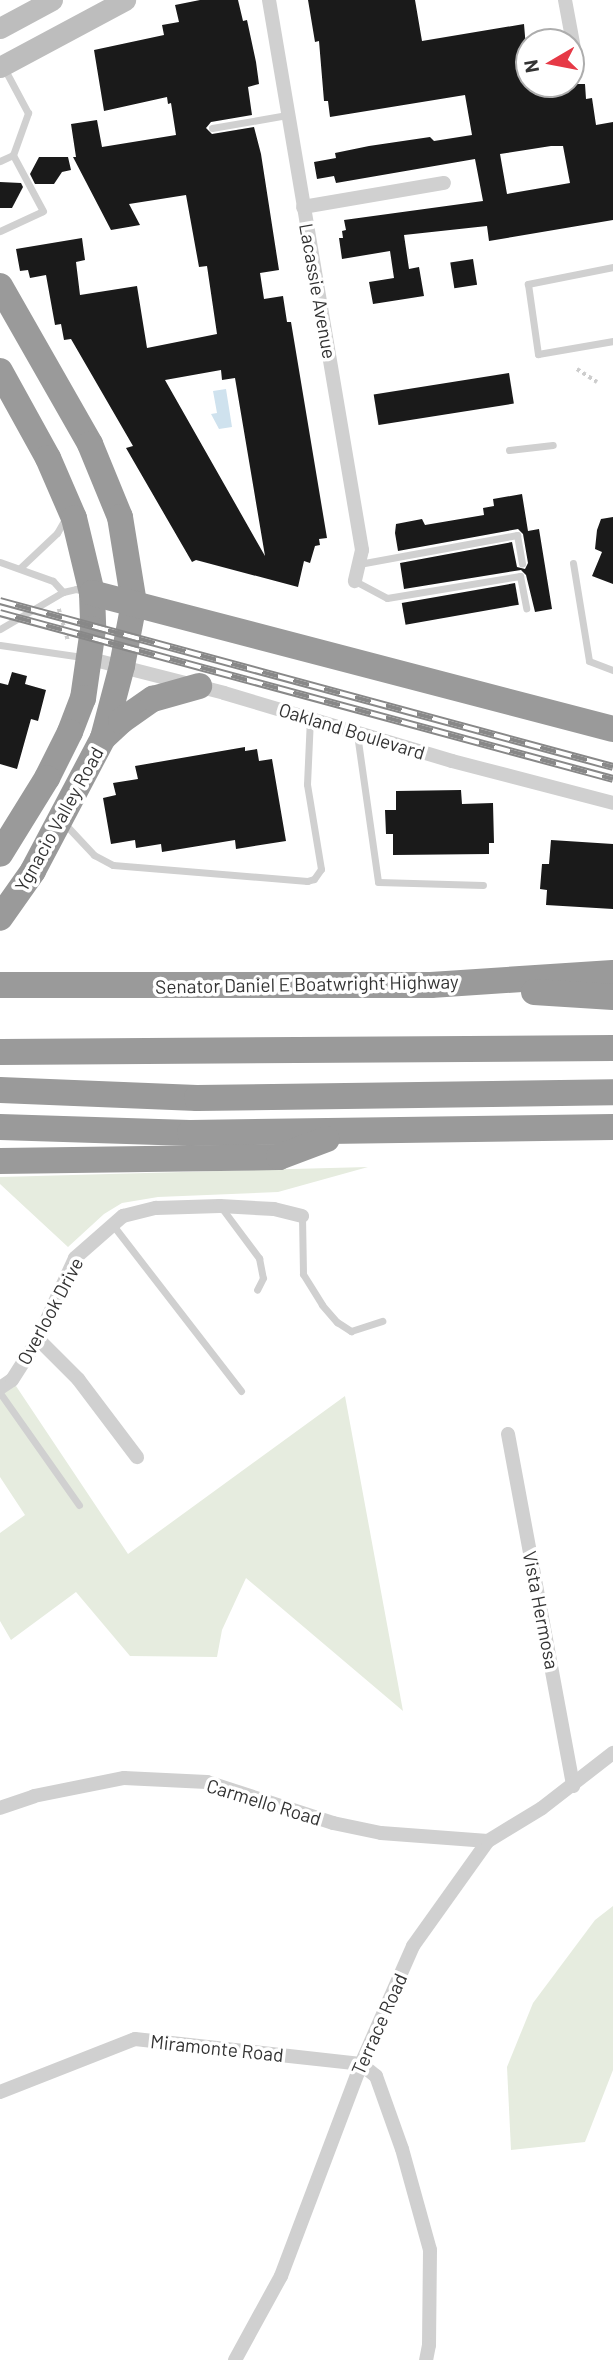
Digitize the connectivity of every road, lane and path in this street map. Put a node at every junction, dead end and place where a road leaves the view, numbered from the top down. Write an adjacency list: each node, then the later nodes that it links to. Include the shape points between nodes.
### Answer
1 (52, 0): 5 (main road)
2 (125, 0): 7 (main road)
3 (269, 0): 8 (street, Lacassie Avenue)
4 (565, 0): 6 (street)
5 (0, 28)
6 (570, 28)
7 (1, 66): 10 (lane, via 28,113)
8 (287, 115): 9 (lane); 13 (street, Lacassie Avenue)
9 (212, 128)
10 (13, 155): 11 (lane); 14 (lane, via 43,211)
11 (0, 161)
12 (444, 183): 13 (street)
13 (303, 207): 26 (street, Lacassie Avenue, via 362,550)
14 (0, 231)
15 (613, 267): 17 (lane, via 528,284 538,354)
16 (0, 286): 32 (highway, Ygnacio Valley Road, via 90,444 120,517)
17 (613, 341)
18 (577, 369): 20 (path)
19 (0, 371): 23 (highway, Ygnacio Valley Road)
20 (597, 382)
21 (553, 445): 22 (lane)
22 (509, 450)
23 (71, 509): 28 (lane, via 57,533); 31 (highway, Ygnacio Valley Road)
24 (0, 562): 28 (lane)
25 (573, 563): 40 (lane, via 589,661)
26 (359, 564): 27 (lane, via 517,535); 29 (street, Lacassie Avenue)
27 (522, 564)
28 (20, 568): 30 (lane, via 53,581)
29 (355, 581): 33 (lane, via 387,598 520,576)
30 (63, 592): 31 (lane); 35 (lane)
31 (92, 593): 32 (highway); 38 (highway, Ygnacio Valley Road)
32 (134, 603): 39 (highway, Ygnacio Valley Road); 43 (highway)
33 (526, 608)
34 (59, 609): 36 (path)
35 (0, 629)
36 (68, 641)
37 (0, 645): 38 (lane)
38 (91, 659): 39 (street, Oakland Boulevard); 48 (highway, Ygnacio Valley Road, via 70,732)
39 (122, 666): 41 (street, Oakland Boulevard); 45 (highway, Ygnacio Valley Road)
40 (613, 670)
41 (199, 686): 42 (street, Oakland Boulevard); 45 (highway, via 153,699)
42 (310, 717): 44 (street, Oakland Boulevard); 47 (lane, via 307,784 321,869 307,881 113,865 94,855)
43 (613, 729)
44 (356, 730): 46 (street, Oakland Boulevard, via 452,761); 50 (lane, via 377,882)
45 (103, 738): 47 (highway, Ygnacio Valley Road)
46 (613, 803)
47 (61, 821): 51 (highway, Ygnacio Valley Road)
48 (10, 829): 49 (highway, Ygnacio Valley Road)
49 (0, 854)
50 (483, 885)
51 (0, 918)
52 (613, 973): 54 (highway, Senator Daniel E Boatwright Highway)
53 (3, 985): 54 (highway, Senator Daniel E Boatwright Highway)
54 (431, 985): 55 (highway)
55 (613, 997)
56 (613, 1048): 57 (highway)
57 (0, 1052)
58 (0, 1090): 59 (highway, via 197,1098)
59 (613, 1093)
60 (0, 1127): 62 (highway)
61 (613, 1127): 62 (highway)
62 (348, 1132): 63 (highway, via 279,1157)
63 (0, 1161)
64 (220, 1206): 65 (street, Overlook Drive, via 274,1209); 66 (street, Overlook Drive, via 156,1208); 67 (lane, via 259,1258 263,1278)
65 (302, 1216): 68 (lane, via 303,1274 322,1305 351,1331)
66 (112, 1223): 69 (street, Overlook Drive, via 75,1258); 71 (lane)
67 (257, 1290)
68 (382, 1321)
69 (37, 1339): 70 (street, Overlook Drive, via 12,1380); 73 (street, via 78,1379)
70 (0, 1390): 74 (lane)
71 (241, 1391)
72 (508, 1434): 76 (street, Vista Hermosa)
73 (136, 1457)
74 (79, 1505)
75 (613, 1753): 76 (street, Terrace Road)
76 (573, 1786): 78 (street, Terrace Road)
77 (0, 1808): 78 (street, Carmello Road, via 34,1796 124,1778 207,1782 333,1823 381,1833)
78 (488, 1842): 79 (street, Terrace Road, via 413,1946)
79 (361, 2064): 80 (street, Miramonte Road, via 135,2039); 81 (street, Terrace Road, via 281,2276); 82 (street, via 376,2076 430,2250)
80 (0, 2092)
81 (234, 2360)
82 (426, 2360)

